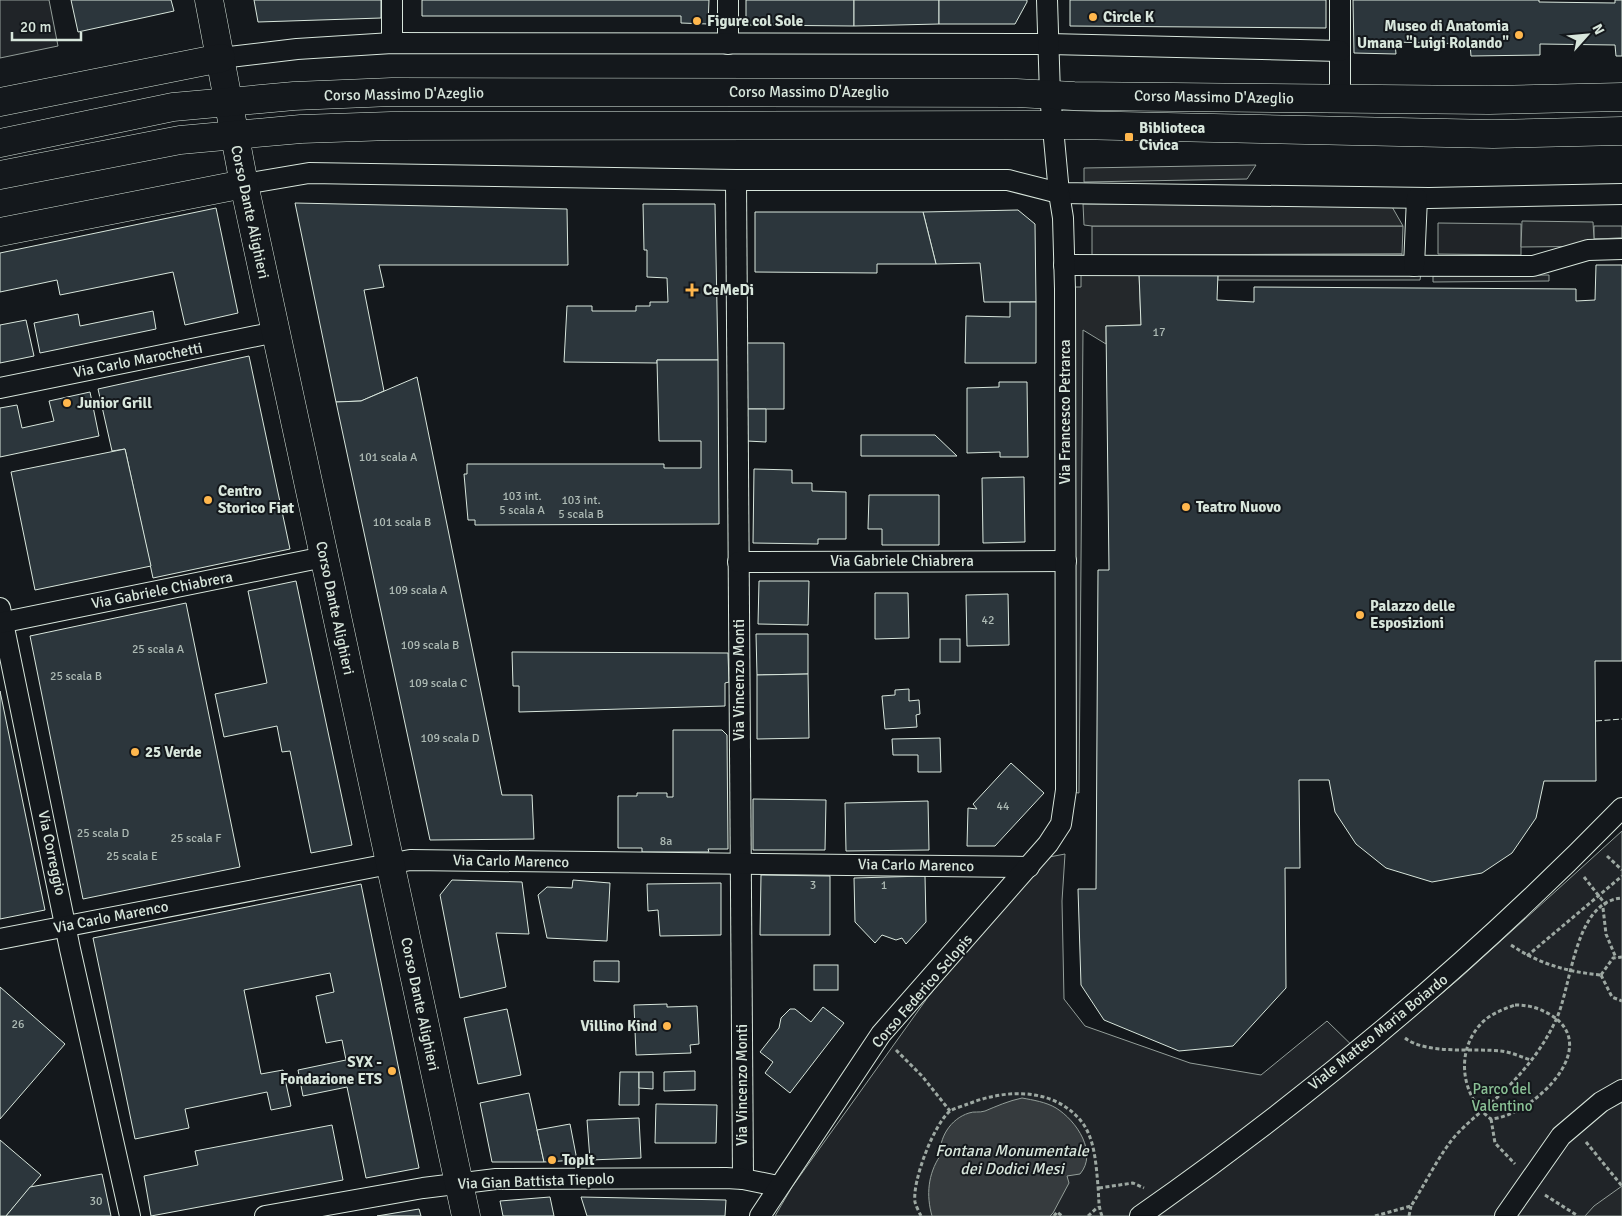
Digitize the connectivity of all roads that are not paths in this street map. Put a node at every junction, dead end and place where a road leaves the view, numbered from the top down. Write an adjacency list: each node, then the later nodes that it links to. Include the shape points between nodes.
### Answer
1 (209, 0): 10 (main road, Corso Dante Alighieri)
2 (392, 0): 6 (street)
3 (728, 0): 7 (street)
4 (1047, 0): 8 (street, Via Francesco Petrarca)
5 (1340, 0): 9 (street)
6 (392, 43): 7 (street); 10 (street)
7 (728, 44): 8 (street)
8 (1049, 44): 9 (street); 11 (street, Via Francesco Petrarca)
9 (1340, 51): 13 (street)
10 (221, 58): 14 (main road, Corso Dante Alighieri); 15 (main road)
11 (1050, 95): 13 (main road, Corso Massimo D'Azeglio); 14 (main road, Corso Massimo D'Azeglio, via 392,92); 16 (street, Via Francesco Petrarca)
12 (1622, 97): 13 (main road, Corso Massimo D'Azeglio)
13 (1340, 99)
14 (228, 100): 18 (main road, Corso Dante Alighieri); 19 (main road, Corso Massimo D'Azeglio, via 173,107)
15 (0, 102)
16 (1052, 127): 17 (main road, Corso Massimo D'Azeglio, via 1493,134); 18 (main road, Corso Massimo D'Azeglio, via 391,126); 23 (street, Via Francesco Petrarca)
17 (1622, 131)
18 (234, 134): 20 (main road, Corso Massimo D'Azeglio, via 168,142); 22 (main road, Corso Dante Alighieri)
19 (0, 143)
20 (0, 175)
21 (736, 180): 22 (street, via 309,173); 23 (street, via 1008,180); 34 (street, Via Vincenzo Monti)
22 (244, 184): 26 (main road); 30 (main road, Corso Dante Alighieri)
23 (1059, 193): 25 (street); 28 (street, Via Francesco Petrarca)
24 (1622, 194): 25 (street)
25 (1417, 198): 29 (street)
26 (0, 232)
27 (1622, 250): 29 (street, via 1588,250 1532,266)
28 (1064, 265): 29 (street); 33 (street, Via Francesco Petrarca)
29 (1414, 266)
30 (276, 332): 31 (street, Via Carlo Marochetti); 32 (main road, Corso Dante Alighieri)
31 (0, 388)
32 (324, 557): 35 (street, Via Gabriele Chiabrera); 38 (main road, Corso Dante Alighieri)
33 (1066, 561): 34 (street, Via Gabriele Chiabrera); 37 (street, Via Francesco Petrarca, via 1066,790)
34 (738, 562): 39 (street, Via Vincenzo Monti)
35 (1, 618): 41 (street, Via Correggio)
36 (1622, 808): 51 (street, Viale Matteo Maria Boiardo, via 1560,872 1394,1022)
37 (1061, 824): 40 (street, Corso Federico Sclopis)
38 (390, 863): 39 (street, Via Carlo Marenco, via 428,860); 41 (street, Via Carlo Marenco); 45 (main road, Corso Dante Alighieri)
39 (740, 864): 40 (street, Via Carlo Marenco); 44 (street, Via Vincenzo Monti)
40 (1029, 867): 46 (street, Corso Federico Sclopis, via 881,1034)
41 (67, 926): 42 (street, Via Carlo Marenco); 47 (street, Via Correggio)
42 (0, 939)
43 (1622, 1090): 52 (street, via 1601,1102 1561,1136)
44 (743, 1179): 45 (street, Via Gian Battista Tiepolo, via 496,1179); 46 (street, Via Gian Battista Tiepolo)
45 (458, 1183): 48 (street, Via Gian Battista Tiepolo); 49 (main road, Corso Dante Alighieri)
46 (778, 1186): 50 (street, Corso Federico Sclopis)
47 (130, 1216)
48 (265, 1216)
49 (466, 1216)
50 (760, 1216)
51 (1140, 1216)
52 (1505, 1216)

